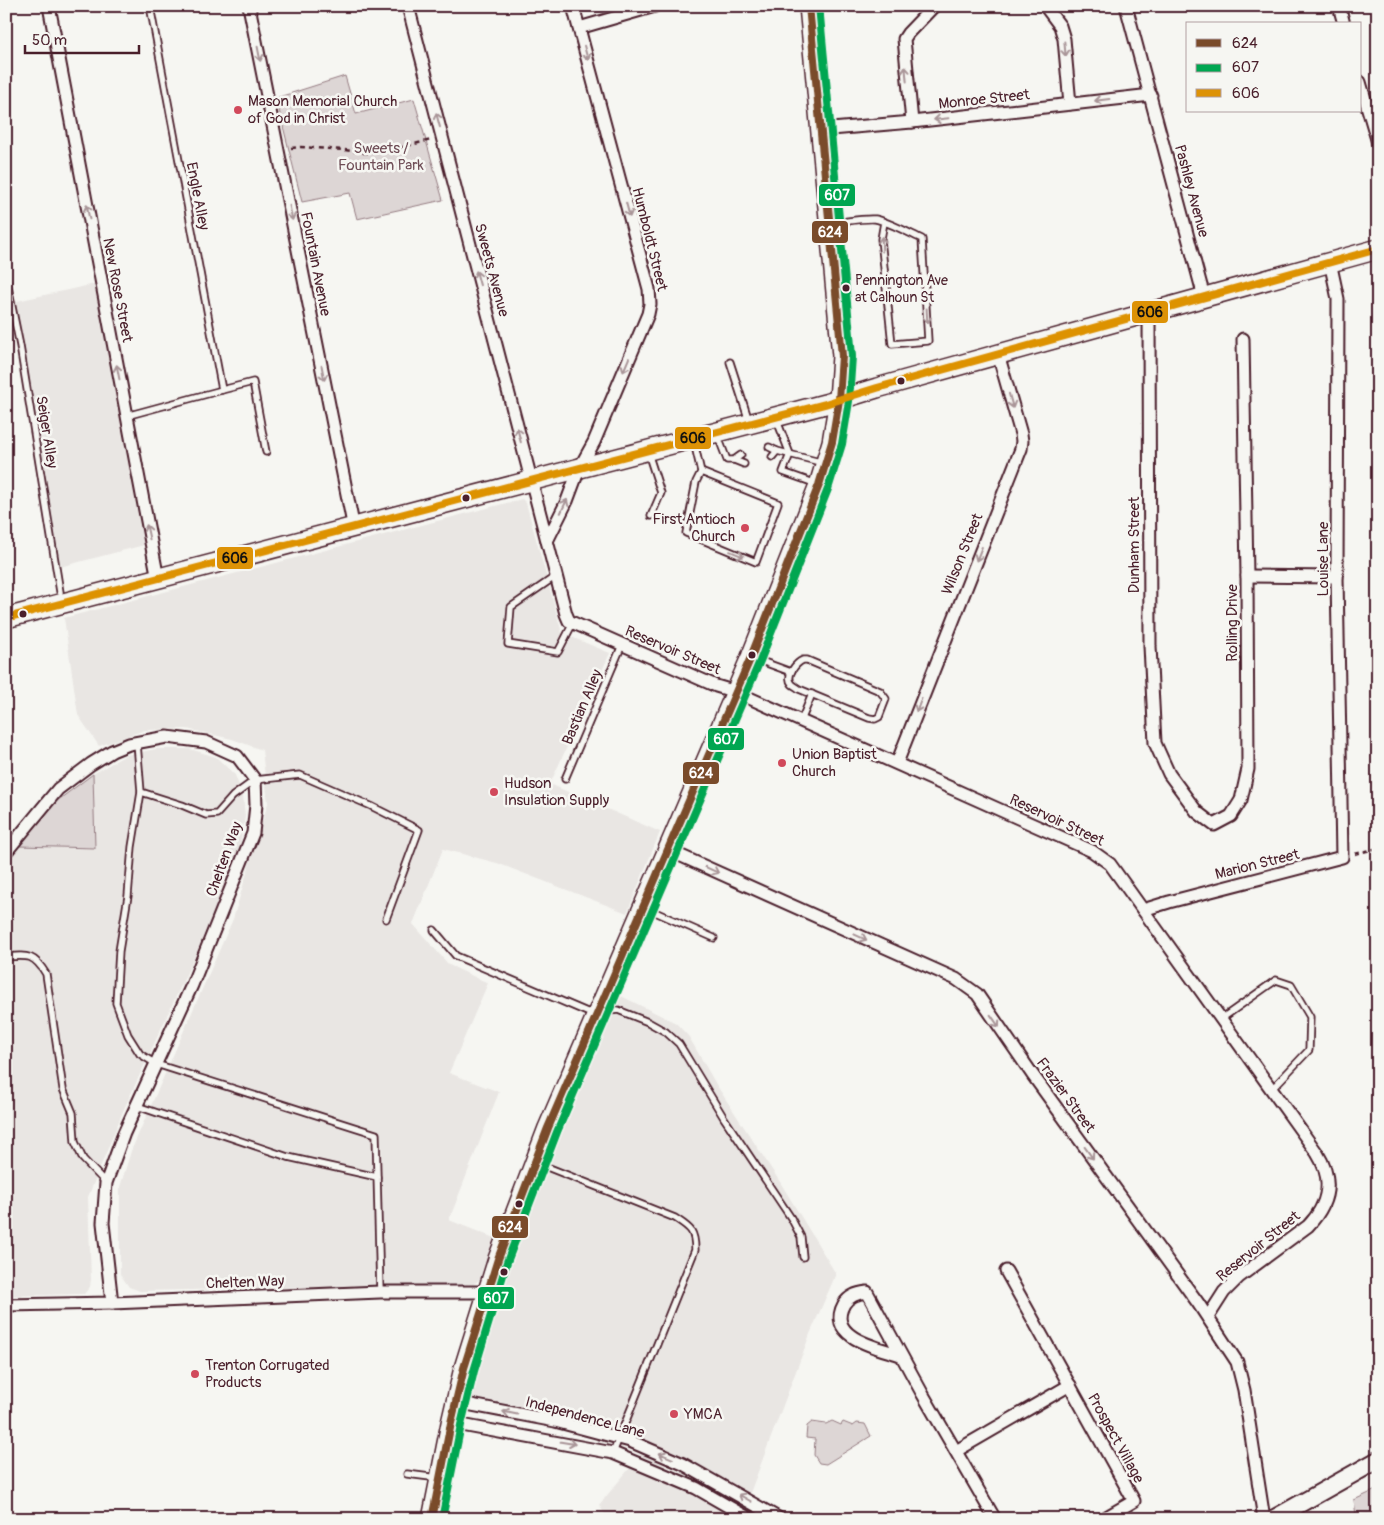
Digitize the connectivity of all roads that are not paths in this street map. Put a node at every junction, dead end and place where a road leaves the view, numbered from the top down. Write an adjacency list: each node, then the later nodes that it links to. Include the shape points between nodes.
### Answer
1 (49, 6): 32 (street, New Rose Street, one-way to 1)
2 (150, 6): 30 (lane, Engle Alley)
3 (249, 6): 52 (street, Fountain Avenue, one-way to 52)
4 (408, 6): 49 (street, Sweets Avenue, one-way to 4)
5 (573, 6): 13 (street, Humboldt Street)
6 (655, 6): 13 (street)
7 (809, 6): 18 (main road)
8 (934, 6): 17 (street, one-way to 8, via 904,39)
9 (1045, 6): 16 (street, one-way to 16, via 1060,26 1064,39)
10 (1126, 6): 15 (street, Pashley Avenue)
11 (1339, 6): 12 (street)
12 (1343, 22)
13 (579, 28): 47 (street, Humboldt Street, one-way to 47, via 650,304 594,442)
14 (1362, 89): 19 (street)
15 (1151, 94): 16 (street, Monroe Street, one-way to 16); 25 (street, Pashley Avenue)
16 (1070, 104): 17 (street, Monroe Street, one-way to 17)
17 (912, 122): 18 (street, Monroe Street)
18 (820, 130): 21 (main road)
19 (1378, 143)
20 (884, 222): 20 (lane, one-way to 20, via 922,239 928,340 892,344 881,239); 21 (lane, via 875,219)
21 (829, 224): 31 (main road, via 842,356)
22 (1378, 249): 23 (main road)
23 (1330, 262): 25 (main road); 56 (street, Louise Lane, via 1338,299)
24 (6, 277): 58 (lane, Seiger Alley)
25 (1204, 296): 26 (main road)
26 (1149, 313): 28 (main road); 69 (street, Dunham Street, via 1150,646 1155,743)
27 (1243, 339): 55 (street, Rolling Drive)
28 (998, 354): 31 (main road); 68 (street, Wilson Street, one-way to 68, via 1021,434 1021,449)
29 (730, 362): 34 (lane)
30 (222, 390): 32 (lane); 40 (lane, via 253,382)
31 (839, 400): 33 (main road); 46 (main road)
32 (126, 416): 57 (street, New Rose Street, one-way to 32)
33 (775, 417): 34 (main road); 42 (lane)
34 (750, 423): 35 (main road)
35 (716, 432): 36 (main road); 44 (lane, via 727,460)
36 (693, 439): 38 (main road); 48 (lane)
37 (769, 447): 39 (lane)
38 (648, 451): 47 (main road); 51 (lane, via 661,493)
39 (776, 451): 42 (lane); 43 (lane)
40 (266, 452)
41 (741, 454): 44 (lane)
42 (790, 454): 46 (lane); 50 (lane, via 783,472)
43 (772, 458)
44 (734, 460): 45 (lane)
45 (744, 464)
46 (826, 464): 50 (main road)
47 (579, 469): 49 (main road); 53 (street, Humboldt Street, one-way to 47)
48 (701, 472): 48 (lane, one-way to 48, via 686,533 756,562 778,503)
49 (531, 482): 52 (main road); 53 (street, Sweets Avenue)
50 (819, 485): 62 (main road)
51 (651, 516)
52 (354, 528): 57 (main road)
53 (547, 541): 54 (street)
54 (556, 576): 60 (street, via 566,614); 60 (lane, via 511,607 508,644 558,652)
55 (1247, 576): 56 (street); 69 (street, Rolling Drive, via 1248,769 1241,800 1230,816 1214,825 1198,812)
56 (1337, 577): 75 (street, Louise Lane)
57 (158, 579): 59 (main road)
58 (60, 592)
59 (6, 618)
60 (573, 623): 61 (street, Reservoir Street)
61 (622, 645): 64 (street, Reservoir Street); 70 (lane, Bastian Alley)
62 (751, 657): 63 (lane); 64 (main road)
63 (791, 672): 65 (lane, via 791,684); 65 (lane, via 799,662 807,660 880,692 886,699 879,717 874,719)
64 (736, 692): 66 (street, Reservoir Street); 73 (main road)
65 (812, 694): 66 (lane)
66 (801, 721): 68 (street, Reservoir Street)
67 (137, 743): 71 (street, via 167,737 206,742 237,756); 72 (lane); 74 (street, via 112,751 58,789)
68 (896, 763): 77 (street, Reservoir Street, via 1098,855 1110,864)
69 (1169, 774)
70 (565, 779)
71 (255, 780): 72 (lane, via 218,814 206,815); 78 (lane, via 300,775 418,830); 84 (street, Chelten Way, via 253,833 192,985)
72 (141, 792): 84 (lane, via 119,951 116,1003 128,1035 140,1054)
73 (668, 850): 76 (main road); 96 (street, Frazier Street, one-way to 96, via 956,980 977,994)
74 (6, 852)
75 (1342, 857): 77 (street, Marion Street)
76 (644, 907): 80 (lane); 82 (main road)
77 (1143, 910): 83 (street, Reservoir Street)
78 (386, 919)
79 (434, 930): 82 (lane, via 456,956 587,1012)
80 (714, 938)
81 (6, 957): 89 (lane, via 23,955 38,961 46,974 63,1089 73,1113 75,1142 83,1160)
82 (599, 1012): 87 (main road); 90 (lane, via 618,1010 648,1022 679,1044 791,1218 801,1237)
83 (1220, 1019): 85 (street, Reservoir Street); 85 (lane, via 1276,980 1291,985 1310,1017 1309,1050)
84 (156, 1064): 86 (street, Chelten Way); 88 (lane, via 376,1134)
85 (1271, 1090): 96 (street, Reservoir Street, via 1322,1160 1328,1186 1323,1206 1308,1226 1239,1277 1224,1292)
86 (137, 1106): 88 (lane, via 288,1158); 89 (street, Chelten Way)
87 (535, 1162): 93 (main road); 101 (lane, via 674,1218 688,1226 695,1235 695,1250)
88 (377, 1177): 92 (lane)
89 (106, 1183): 94 (street, Chelten Way, via 103,1224)
90 (803, 1257)
91 (1006, 1271): 98 (street, Prospect Village)
92 (380, 1292): 93 (street, Chelten Way); 94 (street, Chelten Way)
93 (488, 1292): 99 (main road)
94 (112, 1303): 95 (street, Chelten Way)
95 (6, 1305)
96 (1208, 1317): 112 (street, Frazier Street, via 1237,1362)
97 (900, 1355): 97 (street, via 867,1292 849,1298 841,1312 841,1322 847,1333 856,1340); 102 (street)
98 (1070, 1385): 102 (street, Prospect Village); 111 (street, Prospect Village, via 1134,1501)
99 (456, 1402): 100 (main road); 101 (street, Independence Lane, one-way to 99, via 555,1421)
100 (451, 1423): 103 (street, Independence Lane, one-way to 103); 106 (main road)
101 (618, 1439): 103 (lane); 109 (street, Independence Lane, one-way to 101, via 683,1464)
102 (956, 1451): 110 (street)
103 (613, 1452): 108 (street, Independence Lane, via 696,1488)
104 (1378, 1460): 113 (street)
105 (407, 1474): 106 (lane)
106 (440, 1478): 107 (main road)
107 (432, 1519)
108 (750, 1519)
109 (780, 1519)
110 (995, 1519)
111 (1104, 1519)
112 (1264, 1519)
113 (1273, 1519)

